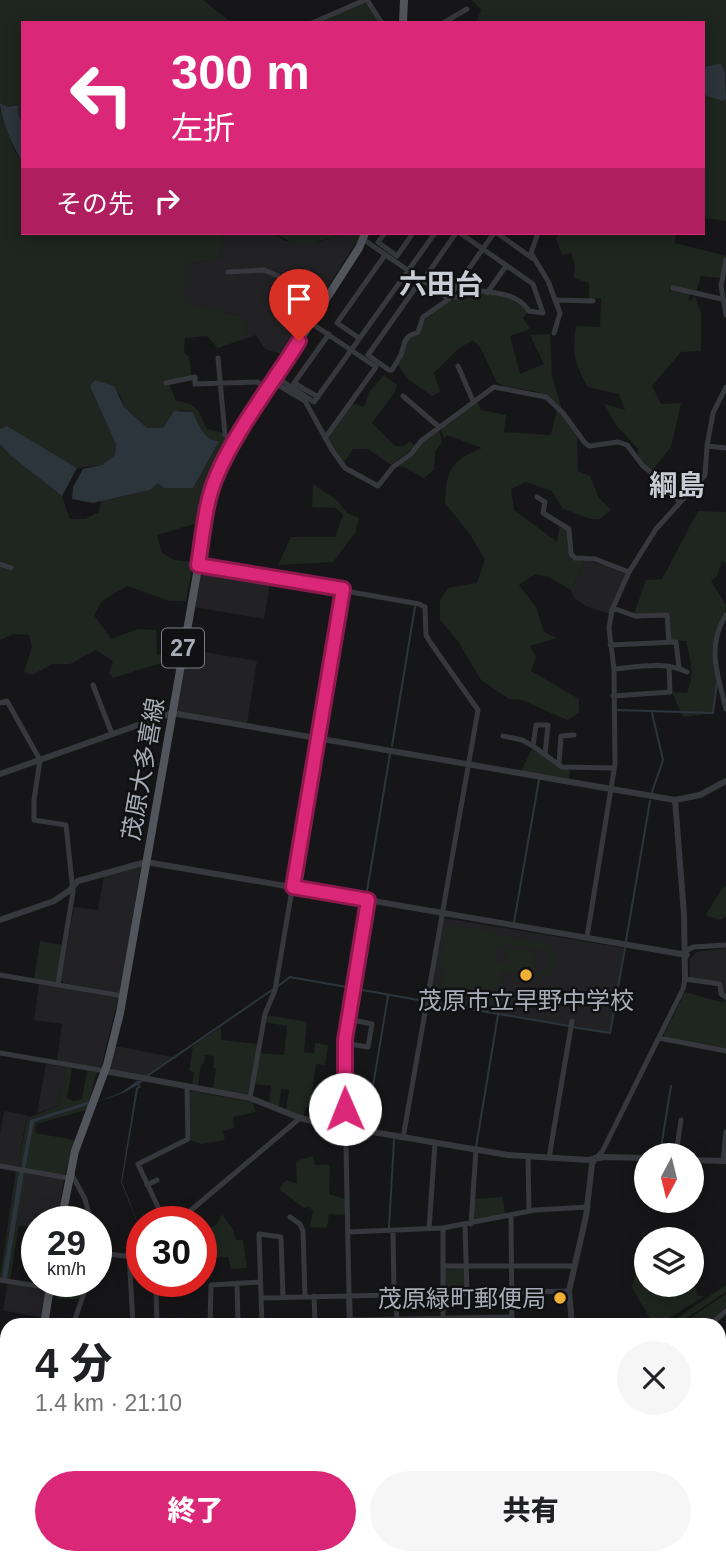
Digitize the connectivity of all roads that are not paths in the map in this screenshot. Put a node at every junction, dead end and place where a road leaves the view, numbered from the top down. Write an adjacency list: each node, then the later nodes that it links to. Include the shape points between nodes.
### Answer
1 (366, 0): 4 (street); 5 (street)
2 (404, 0): 6 (main road)
3 (467, 9): 7 (street)
4 (317, 21)
5 (381, 21)
6 (404, 21)
7 (446, 21)
8 (383, 235): 9 (street, via 378,242 397,256)
9 (412, 235)
10 (434, 235): 22 (street)
11 (457, 235): 29 (street, via 426,276)
12 (461, 235): 17 (street)
13 (493, 235): 17 (street)
14 (498, 235): 19 (street)
15 (537, 235): 19 (street)
16 (364, 236): 18 (street); 34 (main road, 茂原大多喜線 / 27)
17 (482, 248): 21 (street); 29 (street)
18 (385, 255): 22 (street); 37 (street, via 337,323)
19 (532, 258): 24 (street)
20 (726, 260): 30 (street)
21 (506, 265): 26 (street); 28 (street)
22 (408, 271): 25 (street); 37 (street)
23 (228, 272): 34 (street, via 254,269 272,273)
24 (544, 273): 26 (street); 31 (street)
25 (421, 280): 25 (street, via 449,299 423,317 390,370 368,355)
26 (533, 284): 28 (street, via 542,313 529,312 508,294)
27 (673, 288): 30 (street)
28 (487, 293): 29 (street)
29 (451, 294)
30 (723, 299): 33 (street)
31 (555, 300): 32 (street); 35 (street, via 560,313)
32 (593, 300)
33 (726, 315)
34 (311, 323): 36 (street); 41 (main road, 茂原大多喜線 / 27)
35 (554, 333)
36 (329, 334): 38 (street); 47 (street, via 294,383)
37 (359, 338): 38 (street)
38 (350, 351): 47 (street); 51 (street, via 376,367)
39 (218, 358): 43 (street)
40 (457, 366): 48 (street)
41 (275, 380): 45 (main road, 茂原大多喜線 / 27); 47 (street, via 314,402); 51 (street, via 303,398)
42 (166, 383): 43 (street, via 195,377 195,384)
43 (220, 383): 45 (street, via 258,382); 50 (street)
44 (726, 387): 52 (street, via 713,413)
45 (267, 390): 57 (main road, 茂原大多喜線 / 27, via 217,475)
46 (403, 396): 49 (street)
47 (318, 397)
48 (473, 401): 49 (street); 55 (street, via 494,387 546,397 587,445 627,445 643,466 672,489)
49 (439, 427): 51 (street, via 393,467 379,486 345,468)
50 (225, 435)
51 (325, 438)
52 (707, 446): 53 (street); 55 (street, via 705,475)
53 (726, 448)
54 (537, 498): 59 (street, via 545,502 543,513 569,529 575,558 595,559)
55 (679, 502): 59 (street)
56 (0, 564): 58 (street)
57 (198, 565): 60 (street); 74 (main road, 茂原大多喜線 / 27)
58 (11, 568)
59 (629, 572): 61 (street)
60 (343, 589): 78 (street); 82 (street, via 414,601 425,607 426,635 478,710)
61 (613, 608): 63 (street, via 635,616 667,615); 64 (street)
62 (726, 615): 69 (street, via 713,652)
63 (669, 642): 64 (street); 66 (street, via 676,642)
64 (610, 645): 67 (street)
65 (670, 666): 66 (street); 67 (street); 71 (street, via 670,692)
66 (679, 668): 68 (street)
67 (614, 669): 71 (street)
68 (687, 672)
69 (723, 679): 73 (street)
70 (93, 685): 75 (street)
71 (613, 696): 84 (street)
72 (0, 703): 81 (street, via 7,701)
73 (726, 709)
74 (172, 713): 75 (street); 78 (street); 89 (main road, 茂原大多喜線 / 27)
75 (111, 734): 81 (street)
76 (574, 735): 83 (street, via 561,736)
77 (503, 736): 79 (street)
78 (319, 738): 82 (street); 91 (street)
79 (533, 746): 80 (street); 80 (street, via 536,725 548,725)
80 (545, 754): 83 (street)
81 (40, 760): 85 (street); 90 (street, via 34,820 66,825)
82 (467, 764): 87 (street); 93 (street)
83 (559, 764): 84 (street)
84 (614, 768): 87 (street)
85 (0, 774)
86 (726, 781): 88 (street, via 700,796)
87 (612, 788): 88 (street); 95 (street)
88 (675, 800): 97 (street)
89 (146, 862): 90 (street); 91 (street); 101 (main road, 茂原大多喜線 / 27)
90 (74, 884): 94 (street, via 54,901); 100 (street)
91 (293, 887): 92 (street); 111 (street)
92 (368, 900): 93 (street); 103 (street)
93 (442, 912): 95 (street); 116 (street)
94 (0, 920)
95 (587, 937): 97 (street)
96 (726, 945): 97 (street, via 692,947)
97 (686, 953): 99 (street)
98 (0, 975): 100 (street)
99 (685, 979): 102 (street, via 720,984); 105 (street)
100 (58, 985): 101 (street)
101 (123, 996): 109 (main road, 茂原大多喜線 / 27)
102 (726, 997)
103 (348, 1019): 106 (street); 106 (street, via 372,1024 368,1048)
104 (572, 1021): 121 (street)
105 (659, 1038): 107 (street); 122 (street)
106 (344, 1043): 114 (street)
107 (726, 1051)
108 (0, 1053): 109 (street)
109 (105, 1071): 110 (street); 127 (main road, 茂原大多喜線 / 27)
110 (187, 1087): 111 (street); 129 (street, via 190,1136 138,1164)
111 (250, 1098): 112 (street)
112 (300, 1118): 114 (street); 133 (street)
113 (681, 1120): 118 (street)
114 (345, 1127): 116 (street); 142 (street)
115 (726, 1132): 125 (street)
116 (403, 1138): 117 (street)
117 (435, 1143): 119 (street); 140 (street)
118 (678, 1143)
119 (476, 1150): 120 (street); 138 (street)
120 (528, 1157): 121 (street); 135 (street)
121 (549, 1158): 122 (street)
122 (595, 1158): 123 (street); 134 (street)
123 (634, 1158)
124 (704, 1160): 125 (street)
125 (724, 1161)
126 (0, 1167): 127 (street)
127 (69, 1174): 130 (main road, 茂原大多喜線 / 27); 131 (street)
128 (157, 1180): 129 (street)
129 (147, 1185): 132 (street)
130 (64, 1206)
131 (87, 1206)
132 (157, 1206)
133 (196, 1206)
134 (588, 1207): 135 (street); 146 (street)
135 (529, 1211): 136 (street)
136 (511, 1215): 138 (street); 145 (street)
137 (290, 1217): 157 (street, via 303,1230)
138 (468, 1225): 139 (street); 144 (street)
139 (443, 1228): 140 (street); 143 (street)
140 (429, 1229): 141 (street)
141 (393, 1230): 142 (street); 155 (street)
142 (348, 1232): 156 (street)
143 (443, 1266): 144 (street); 153 (street)
144 (467, 1266): 145 (street); 154 (street)
145 (512, 1266): 146 (street); 152 (street)
146 (574, 1266): 151 (street)
147 (0, 1280): 148 (street)
148 (21, 1282)
149 (260, 1282): 150 (street); 163 (street, via 259,1234 278,1235); 164 (street)
150 (237, 1283): 171 (street, via 211,1285); 172 (street)
151 (569, 1291): 152 (street); 179 (street)
152 (512, 1292): 154 (street); 166 (street)
153 (443, 1293): 154 (street); 155 (street); 177 (street)
154 (467, 1293)
155 (395, 1294): 156 (street); 176 (street)
156 (349, 1295): 158 (street); 175 (street)
157 (305, 1296): 158 (street); 163 (street)
158 (314, 1296): 174 (street)
159 (48, 1297): 167 (main road)
160 (82, 1297): 168 (street)
161 (131, 1297): 169 (street)
162 (156, 1297): 170 (street)
163 (283, 1297): 164 (street)
164 (262, 1298): 173 (street)
165 (726, 1311): 180 (street)
166 (512, 1317): 178 (street)
167 (45, 1318)
168 (74, 1318)
169 (133, 1318)
170 (154, 1318)
171 (210, 1318)
172 (239, 1318)
173 (262, 1318)
174 (315, 1318)
175 (350, 1318)
176 (397, 1318)
177 (443, 1318)
178 (506, 1318)
179 (571, 1318)
180 (723, 1318)

